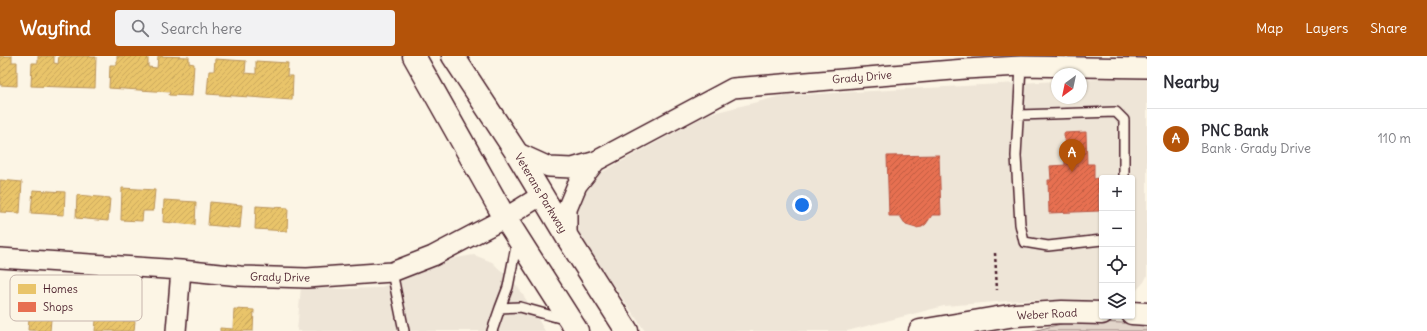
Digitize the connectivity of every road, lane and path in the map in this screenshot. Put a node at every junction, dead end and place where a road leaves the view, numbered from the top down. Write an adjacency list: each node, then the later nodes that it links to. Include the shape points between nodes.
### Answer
1 (414, 56): 10 (main road)
2 (453, 56): 6 (main road, Veterans Parkway)
3 (1032, 63): 4 (street, Grady Drive); 5 (lane); 7 (street, Grady Drive, via 733,88)
4 (1147, 68)
5 (1018, 115): 8 (lane, via 1116,112 1124,120); 13 (lane, via 1016,156 1020,224 1024,242 1048,246)
6 (516, 152): 7 (street, Grady Drive, via 551,167 572,168); 9 (main road, Veterans Parkway)
7 (596, 161): 11 (street, Grady Drive, via 576,185 567,209)
8 (1124, 175)
9 (542, 195): 10 (street, Grady Drive); 11 (main road, Veterans Parkway)
10 (505, 218): 12 (main road); 17 (street, Grady Drive, via 433,256)
11 (567, 237): 27 (main road, Veterans Parkway)
12 (518, 238): 19 (lane, via 508,287); 23 (main road)
13 (1099, 240)
14 (995, 253): 18 (path)
15 (0, 258): 16 (street, Grady Drive)
16 (181, 270): 17 (street, Grady Drive, via 240,276 301,278); 24 (street)
17 (392, 272): 25 (lane)
18 (997, 290)
19 (500, 308): 23 (lane, via 520,307); 26 (lane)
20 (1099, 312): 28 (main road, Weber Road, via 1015,315)
21 (1135, 313): 22 (main road)
22 (1147, 314)
23 (574, 326)
24 (176, 331)
25 (404, 331)
26 (492, 331)
27 (627, 331)
28 (920, 331)

